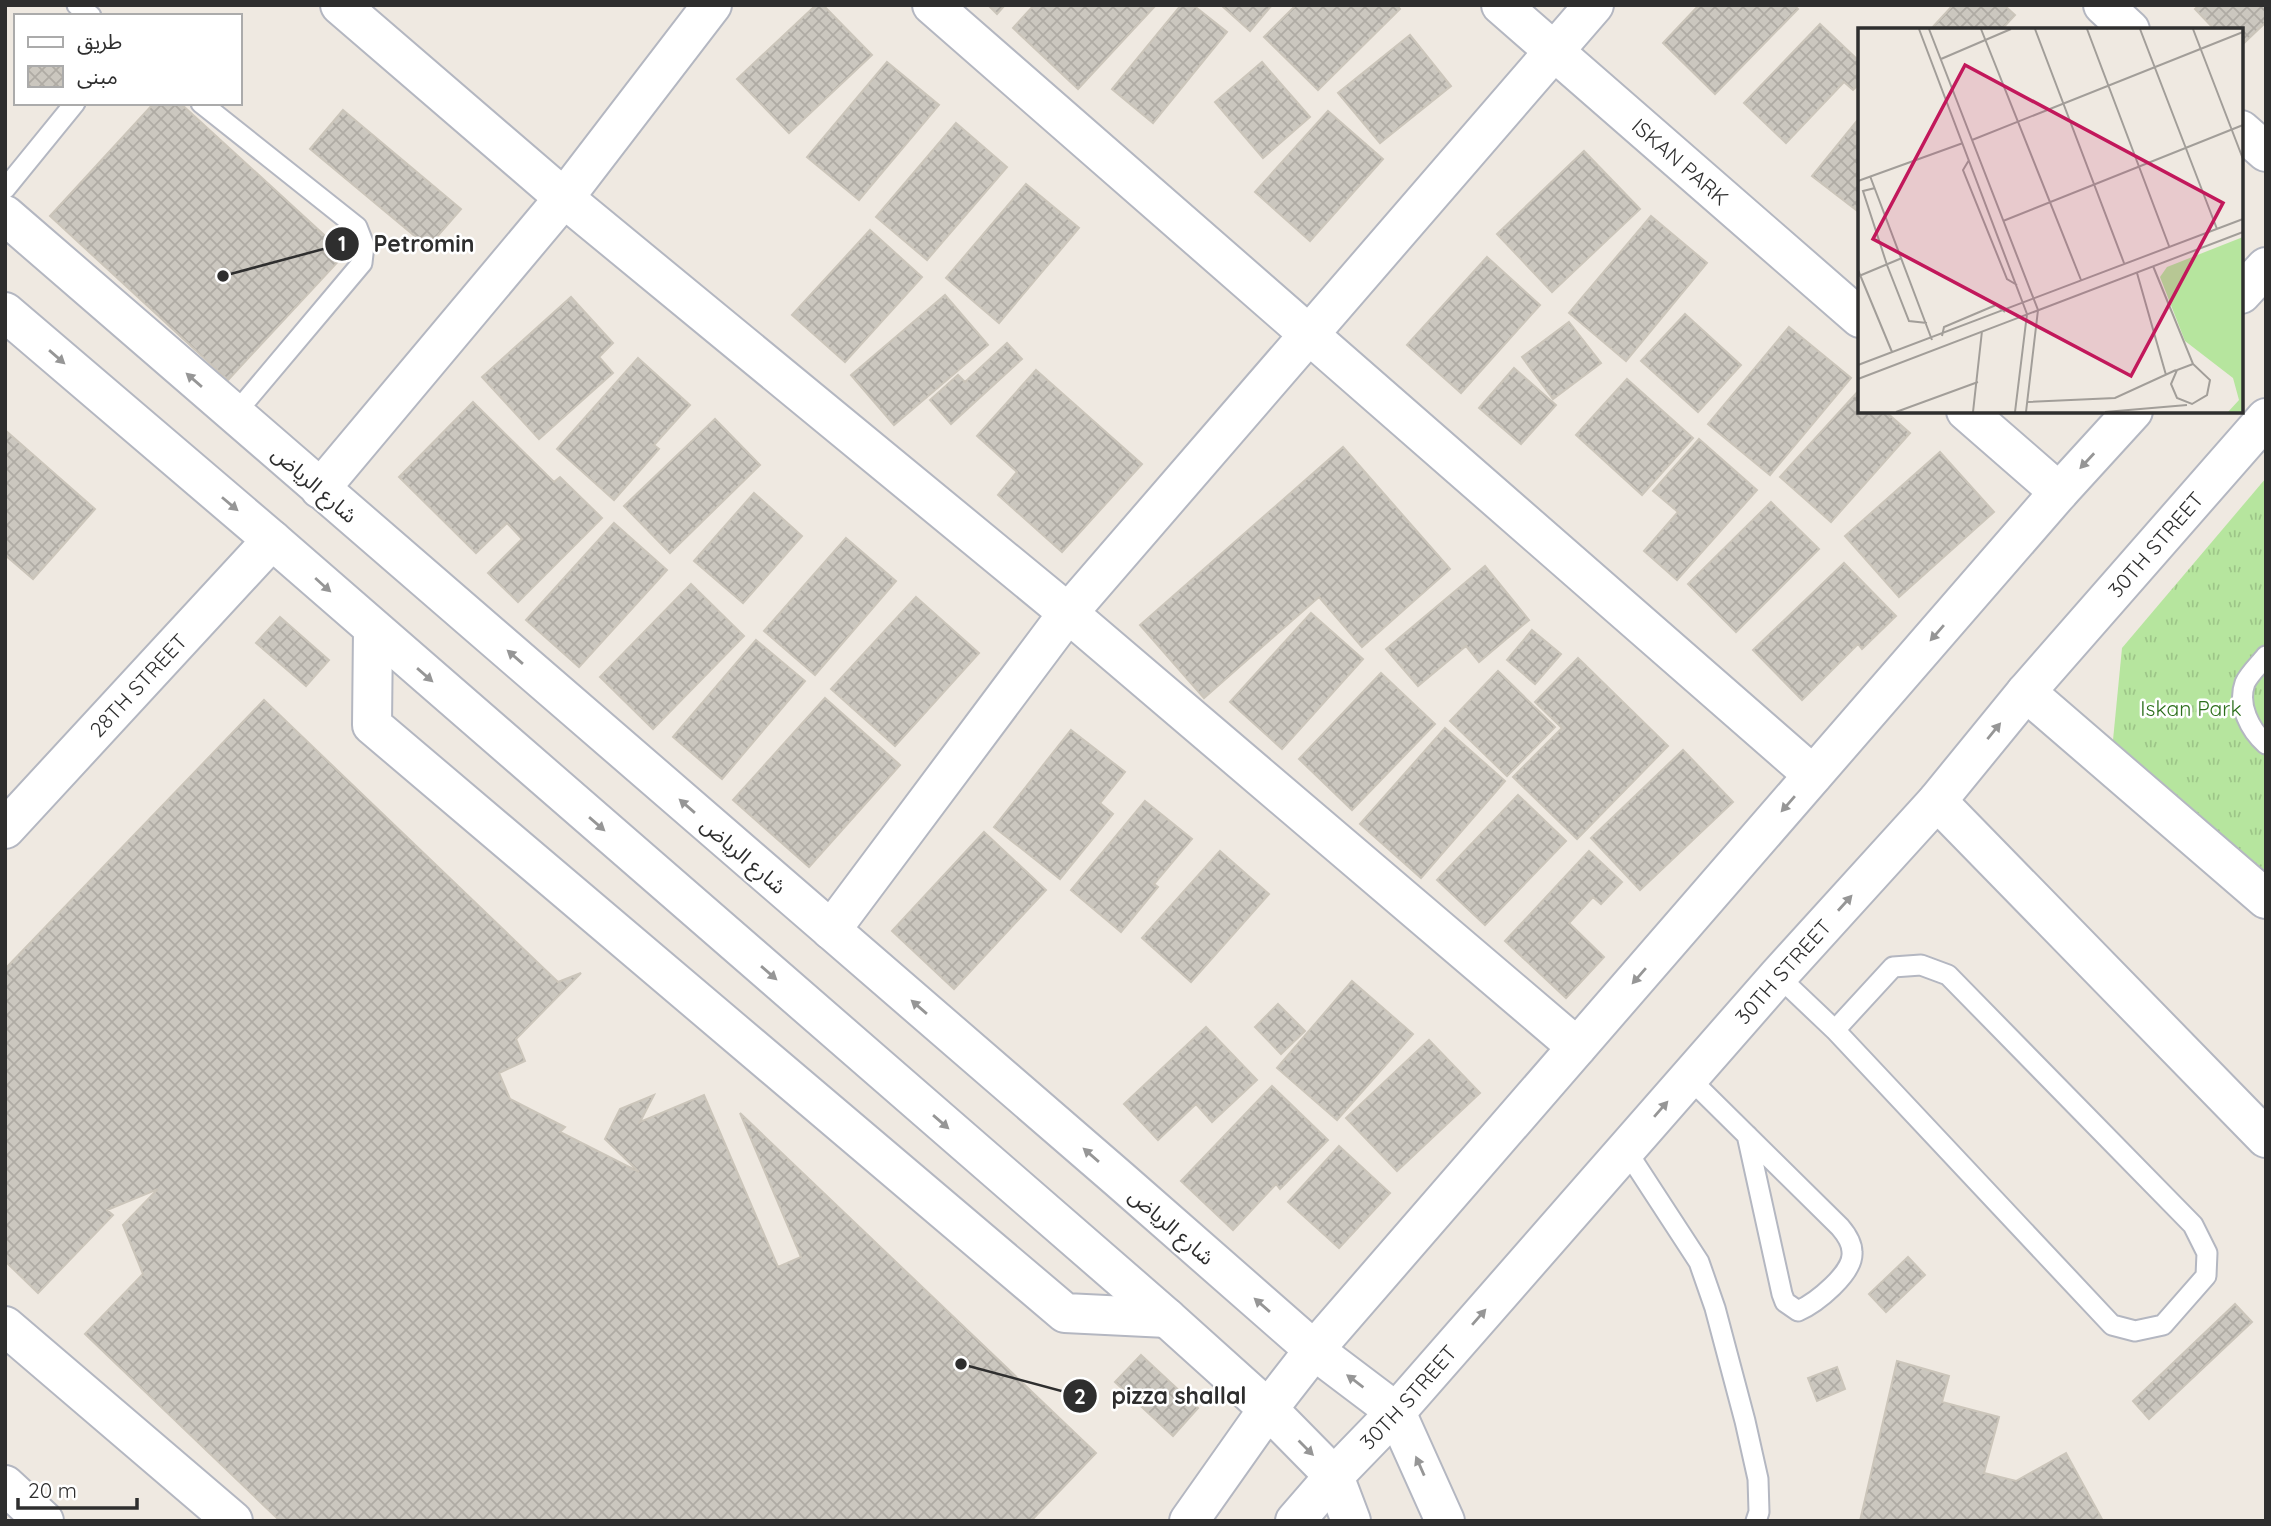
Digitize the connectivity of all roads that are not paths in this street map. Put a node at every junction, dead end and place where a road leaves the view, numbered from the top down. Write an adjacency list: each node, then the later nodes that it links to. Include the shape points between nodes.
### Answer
1 (340, 5): 14 (street)
2 (712, 5): 14 (street)
3 (932, 5): 20 (street)
4 (1501, 5): 8 (street, ISKAN PARK)
5 (1594, 5): 8 (street)
6 (2103, 5): 7 (street)
7 (2128, 28)
8 (1554, 52): 19 (street, ISKAN PARK); 20 (street)
9 (73, 105): 13 (lane)
10 (204, 105): 23 (lane, via 357,227 364,245 362,263)
11 (2243, 132): 12 (street)
12 (2266, 152)
13 (5, 189)
14 (564, 198): 25 (street); 28 (street)
15 (5, 215): 23 (street, شارع الرياض, one-way to 15)
16 (2266, 267): 17 (street)
17 (2243, 292)
18 (5, 312): 27 (street, one-way to 27)
19 (1858, 316)
20 (1309, 335): 28 (street); 33 (street)
21 (1968, 413): 26 (street)
22 (2131, 413): 26 (street, one-way to 26)
23 (234, 415): 25 (street, شارع الرياض)
24 (2266, 418): 31 (street, 30TH STREET)
25 (320, 489): 37 (street, شارع الرياض, one-way to 25)
26 (2059, 492): 33 (street, one-way to 33)
27 (272, 540): 29 (street, one-way to 29); 35 (street, 28TH STREET)
28 (1068, 613): 37 (street); 40 (street)
29 (373, 630): 45 (street, one-way to 45); 45 (street, via 372,725 1065,1313)
30 (2266, 656): 32 (lane, via 2245,683 2243,710 2257,737)
31 (2026, 692): 34 (street, 30TH STREET, one-way to 31); 36 (street)
32 (2266, 744)
33 (1813, 775): 40 (street, one-way to 40)
34 (1937, 801): 38 (street, 30TH STREET, one-way to 34); 43 (street)
35 (5, 829)
36 (2266, 899)
37 (831, 930): 47 (street, شارع الرياض, one-way to 37)
38 (1778, 976): 39 (lane); 41 (street, 30TH STREET)
39 (1835, 1030): 39 (lane, via 2112,1325 2135,1331 2163,1325 2206,1276 2207,1253 2193,1225 1948,975 1921,965 1893,967)
40 (1577, 1046): 47 (street)
41 (1689, 1077): 42 (lane); 44 (street, 30TH STREET, one-way to 41)
42 (1747, 1135): 42 (lane, via 1782,1294 1798,1311 1833,1289 1853,1250 1840,1227)
43 (2266, 1138)
44 (1626, 1150): 49 (street, 30TH STREET, one-way to 44); 58 (lane, via 1699,1262 1758,1479)
45 (1167, 1318): 48 (street)
46 (5, 1326): 53 (street)
47 (1314, 1350): 48 (street); 49 (street, شارع الرياض, one-way to 47)
48 (1268, 1409): 50 (street, one-way to 50); 54 (street)
49 (1396, 1412): 50 (street, 30TH STREET); 57 (street, شارع الرياض, one-way to 49)
50 (1334, 1476): 55 (street, 30TH STREET); 56 (street)
51 (5, 1485): 52 (street)
52 (44, 1521)
53 (233, 1521)
54 (1189, 1521)
55 (1295, 1521)
56 (1351, 1521)
57 (1445, 1521)
58 (1756, 1521)

